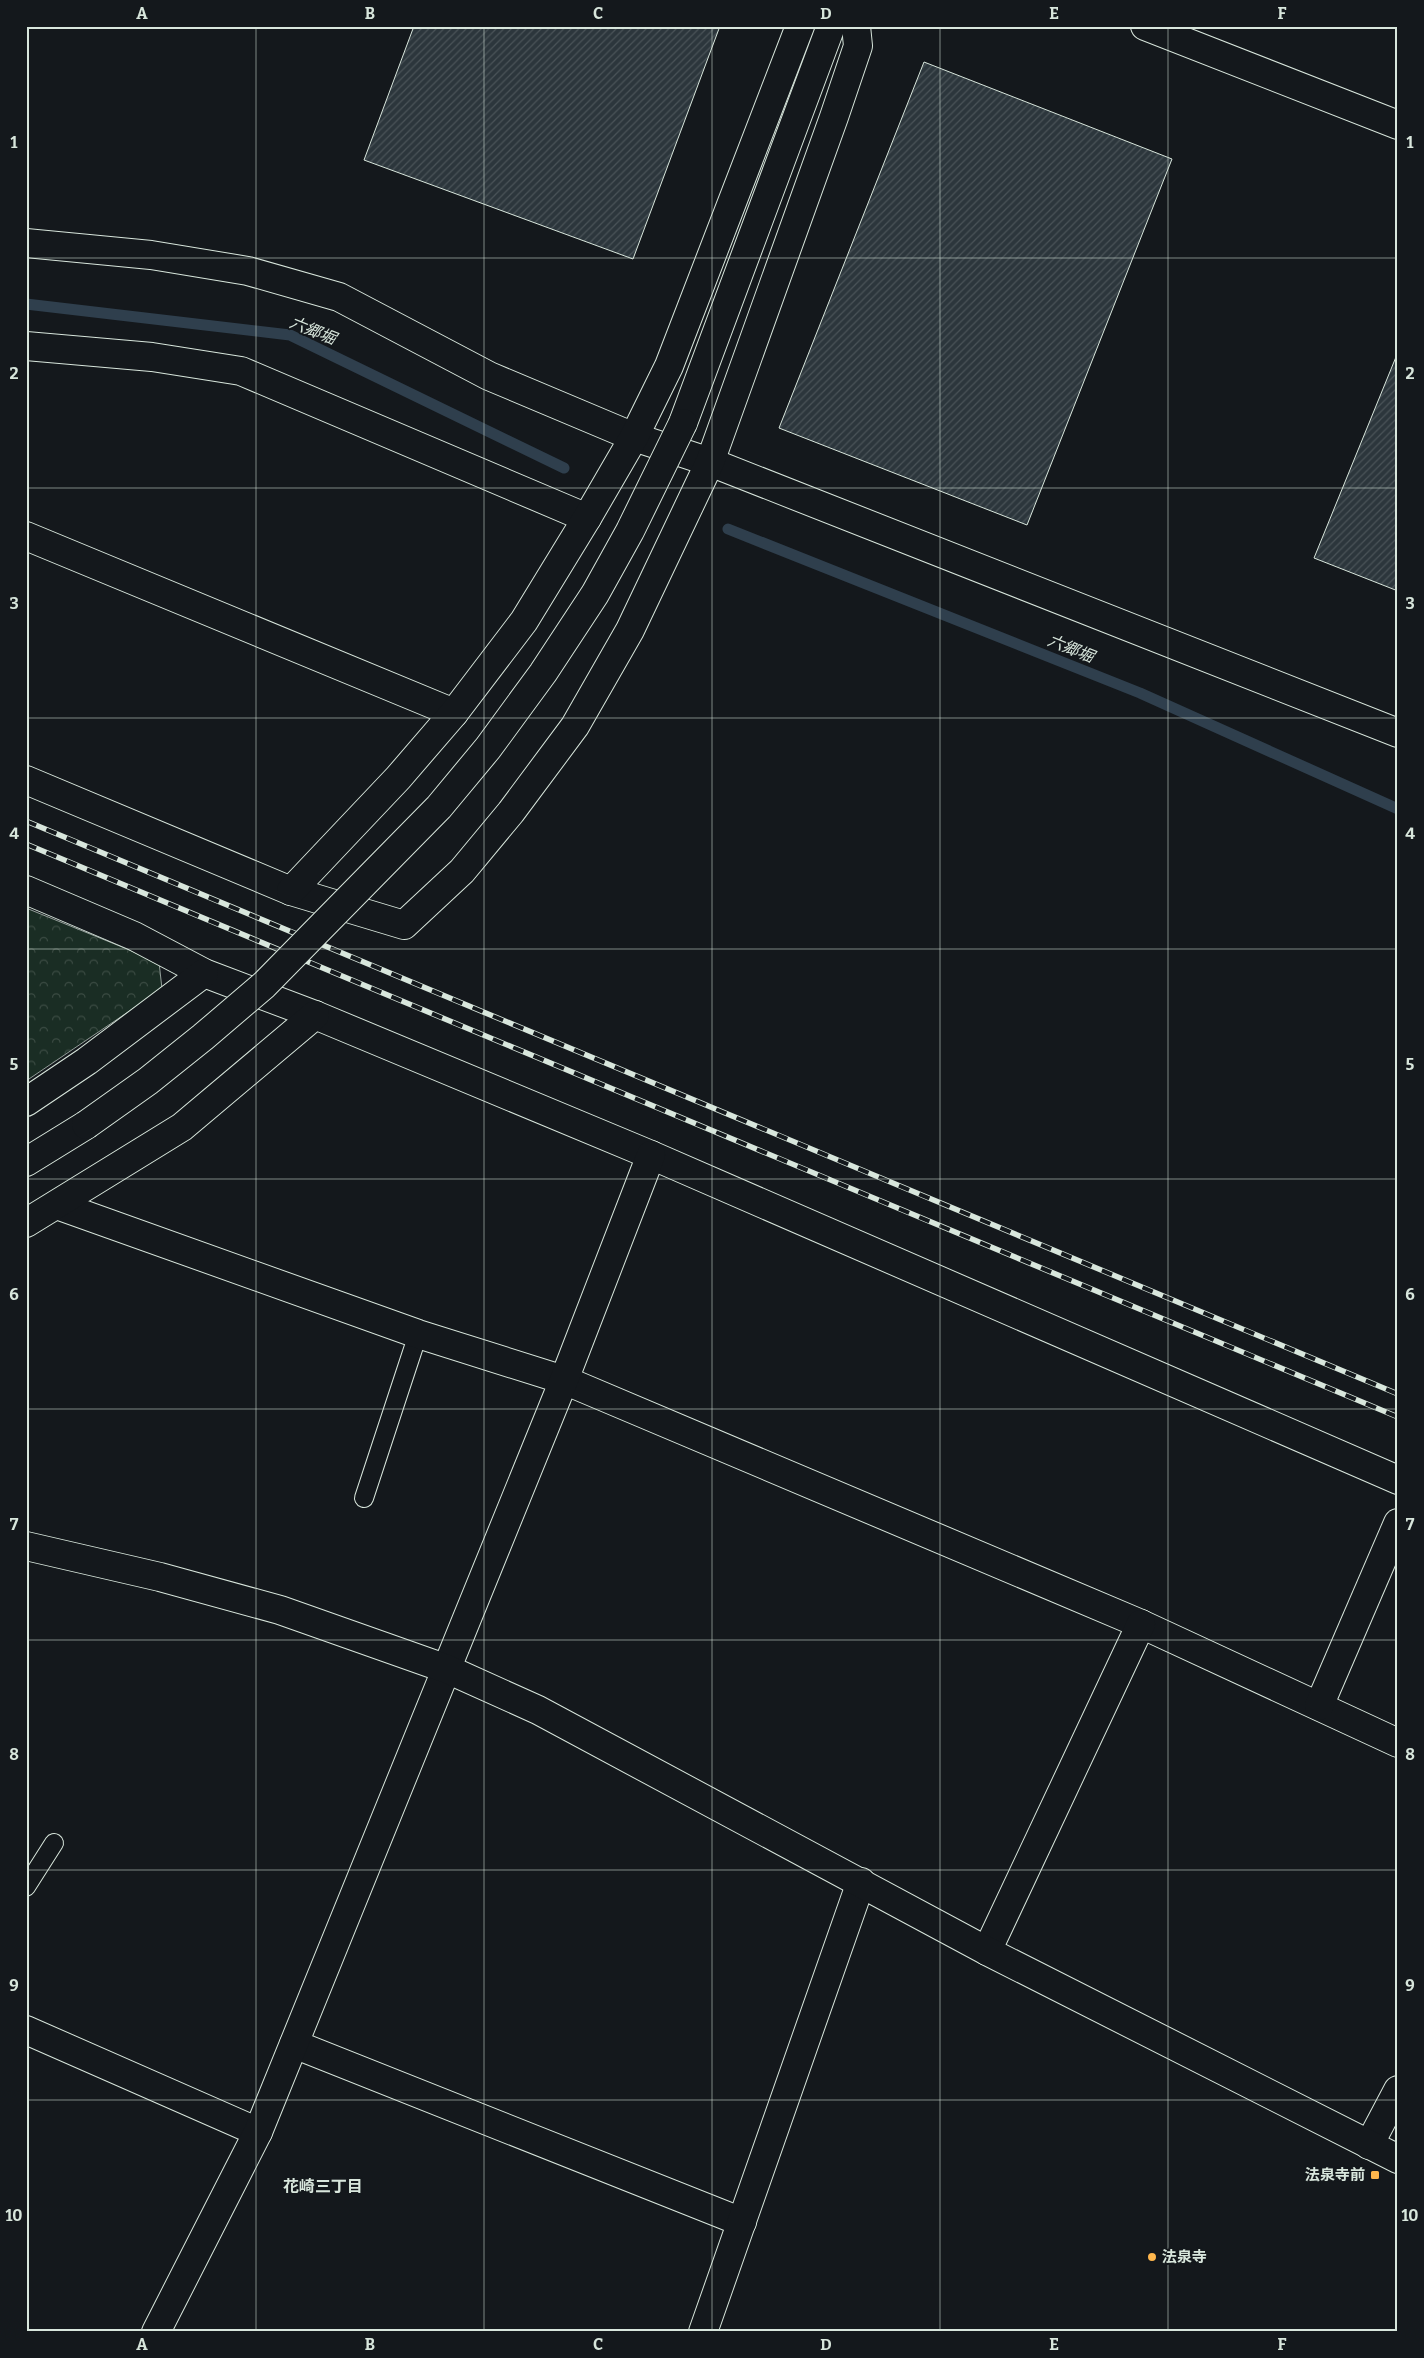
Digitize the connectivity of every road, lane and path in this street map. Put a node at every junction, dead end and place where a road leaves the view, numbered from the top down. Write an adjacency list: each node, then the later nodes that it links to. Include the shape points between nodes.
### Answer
1 (800, 26): 8 (street, via 669,366)
2 (831, 26): 21 (street, bridge, via 683,423 630,532 595,594 543,673 439,807 264,985 148,1081)
3 (856, 26): 9 (street, via 858,46)
4 (1145, 26): 5 (street)
5 (1398, 125)
6 (26, 243): 8 (street, via 151,255 248,271 340,297 490,376)
7 (26, 346): 10 (street, via 152,357 241,371)
8 (634, 437): 9 (street); 10 (street)
9 (710, 462): 13 (street); 16 (street, via 630,630 575,726 462,871 404,925)
10 (587, 518): 12 (street, via 524,621)
11 (26, 536): 12 (street)
12 (454, 713): 16 (street, via 398,778)
13 (1398, 733)
14 (26, 780): 16 (street)
15 (26, 890): 17 (street, via 134,936)
16 (291, 891)
17 (204, 973): 18 (street); 19 (street, via 87,1061)
18 (315, 1015): 20 (street); 22 (street, via 182,1127)
19 (26, 1102)
20 (651, 1155): 25 (street); 26 (street)
21 (26, 1162)
22 (58, 1205): 23 (street); 24 (street)
23 (26, 1223)
24 (418, 1334): 25 (street); 27 (lane)
25 (564, 1380): 30 (street); 31 (street)
26 (1398, 1480)
27 (364, 1498)
28 (1398, 1523): 32 (street)
29 (26, 1546): 31 (street, via 160,1577 280,1610)
30 (1141, 1624): 32 (street); 37 (street)
31 (447, 1668): 35 (street, via 538,1710); 39 (street)
32 (1319, 1706): 33 (street)
33 (1398, 1742)
34 (54, 1843): 36 (lane)
35 (861, 1882): 37 (street); 44 (street)
36 (26, 1887)
37 (987, 1951): 42 (street)
38 (26, 2030): 41 (street)
39 (294, 2044): 41 (street); 44 (street)
40 (1398, 2090): 42 (street)
41 (258, 2132): 45 (street)
42 (1370, 2145): 43 (street)
43 (1398, 2159)
44 (742, 2222): 46 (street)
45 (156, 2332)
46 (703, 2332)

